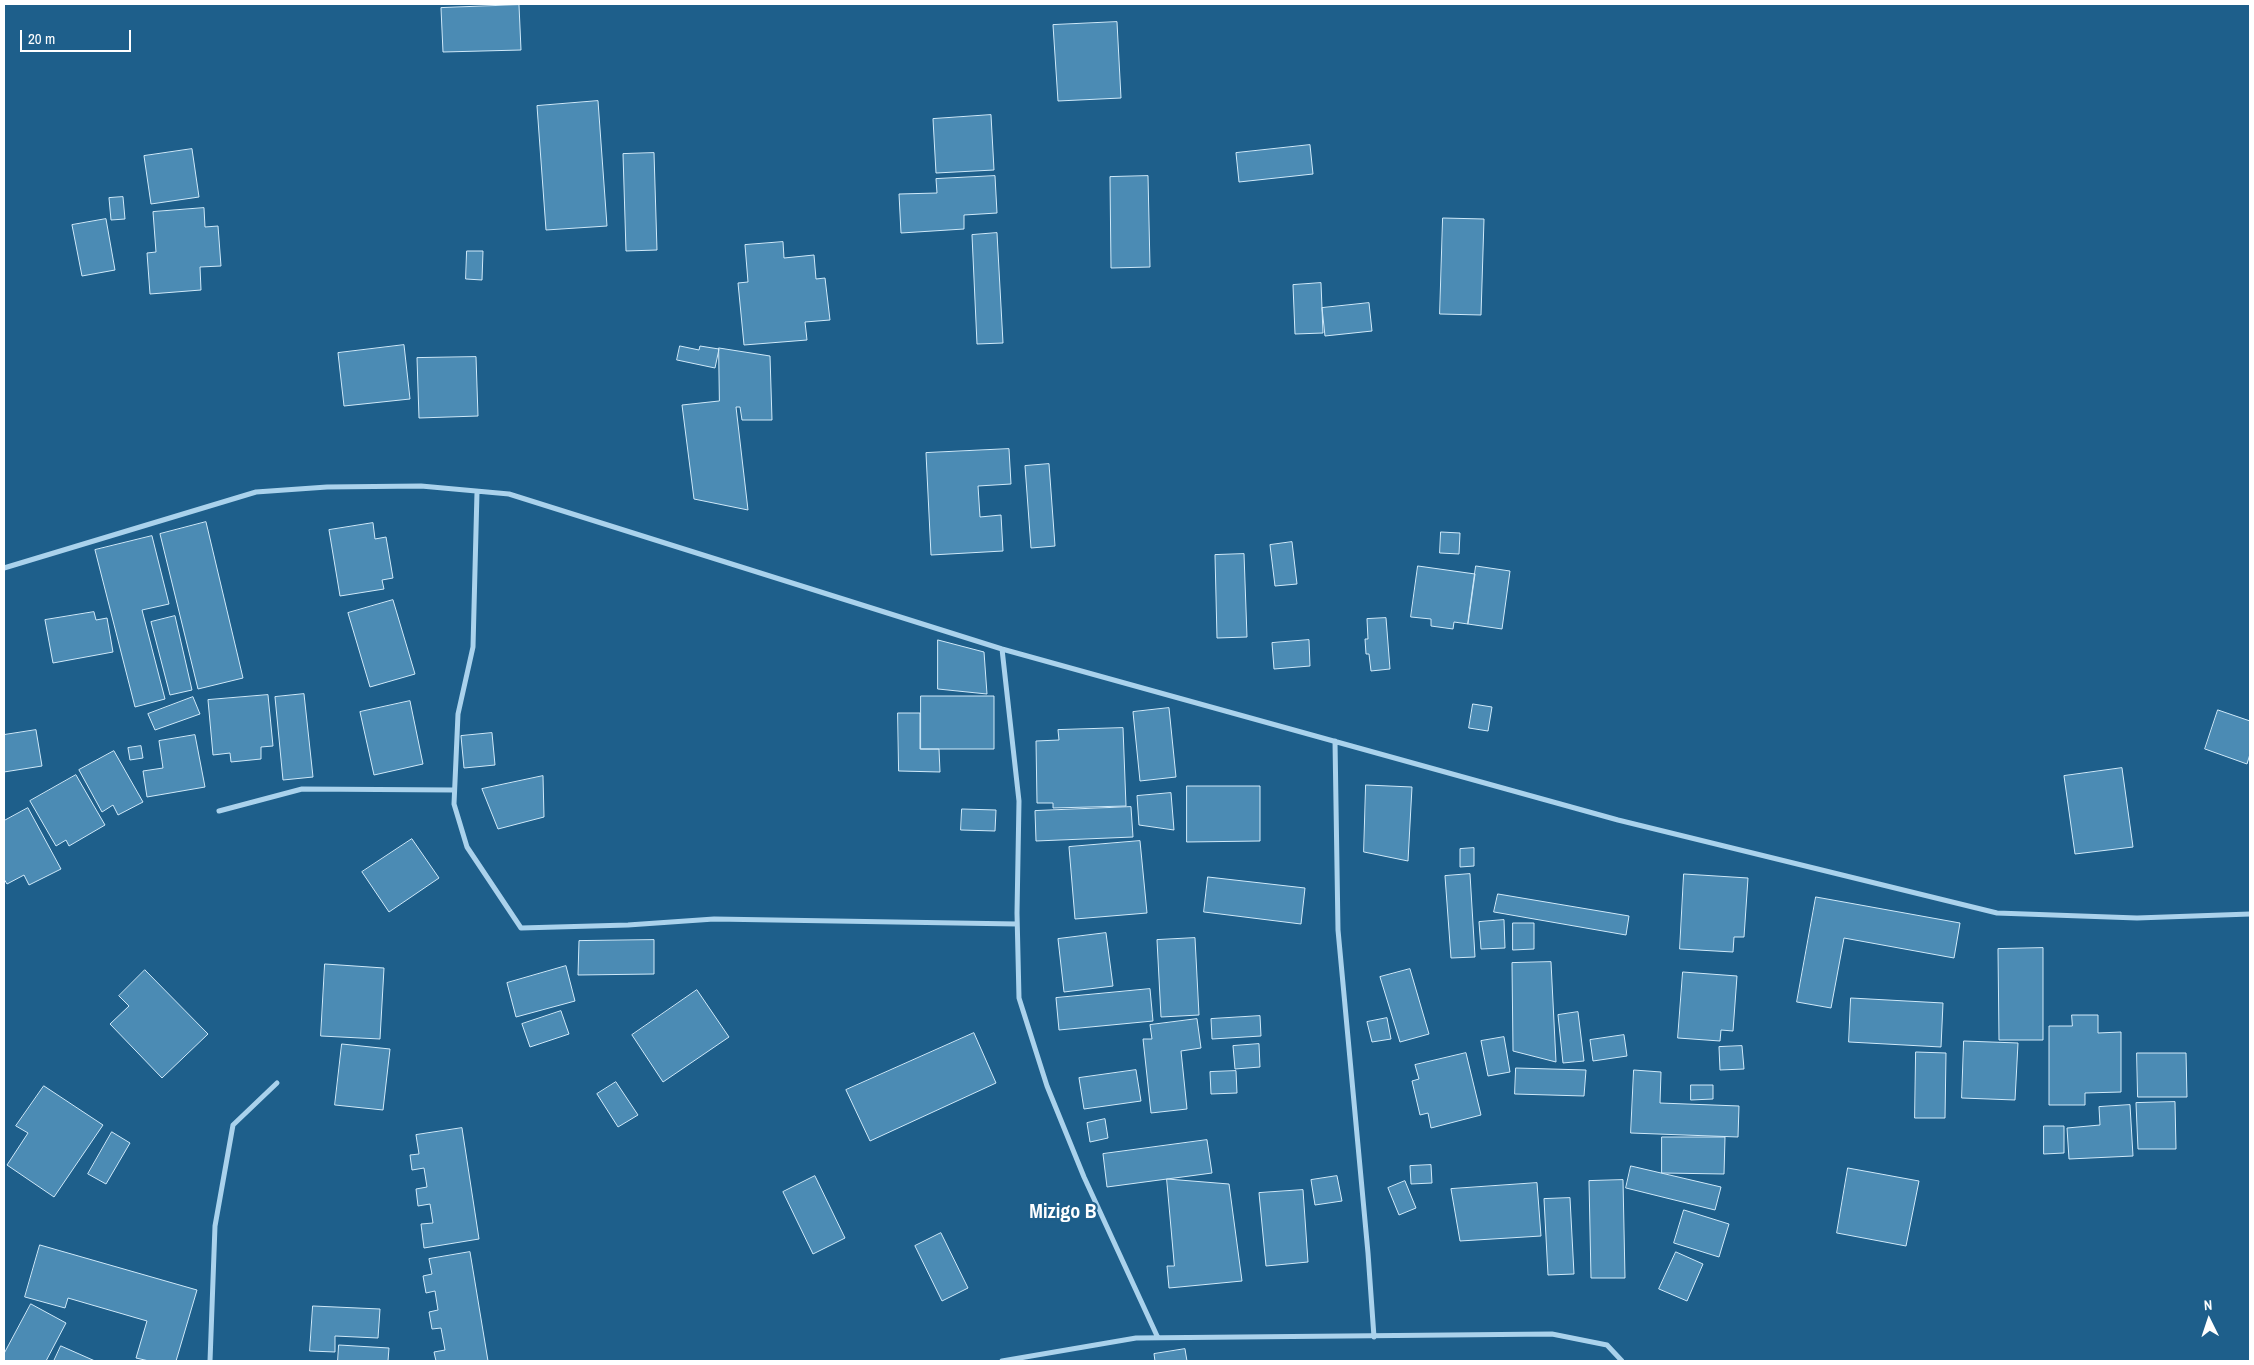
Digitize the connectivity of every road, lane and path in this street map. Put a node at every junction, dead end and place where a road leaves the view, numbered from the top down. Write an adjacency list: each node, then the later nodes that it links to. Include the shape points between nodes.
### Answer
1 (477, 492): 2 (street, via 421,486 327,486 256,492); 3 (street, via 509,494); 5 (street, via 472,647 458,714)
2 (4, 568)
3 (1002, 650): 4 (street); 8 (street, via 1019,801)
4 (1335, 741): 7 (street, via 1618,820 1997,913 2136,918); 10 (street, via 1338,930)
5 (454, 790): 6 (street, via 302,789); 8 (street, via 454,804 466,847 521,928 714,919)
6 (219, 811)
7 (2250, 914)
8 (1017, 924): 11 (street, via 1019,998 1047,1086 1084,1177)
9 (276, 1082): 12 (street, via 233,1125 215,1226)
10 (1374, 1337): 11 (street); 14 (street, via 1552,1334 1607,1345)
11 (1158, 1338): 13 (street, via 1136,1338)
12 (210, 1361)
13 (1002, 1361)
14 (1622, 1361)

